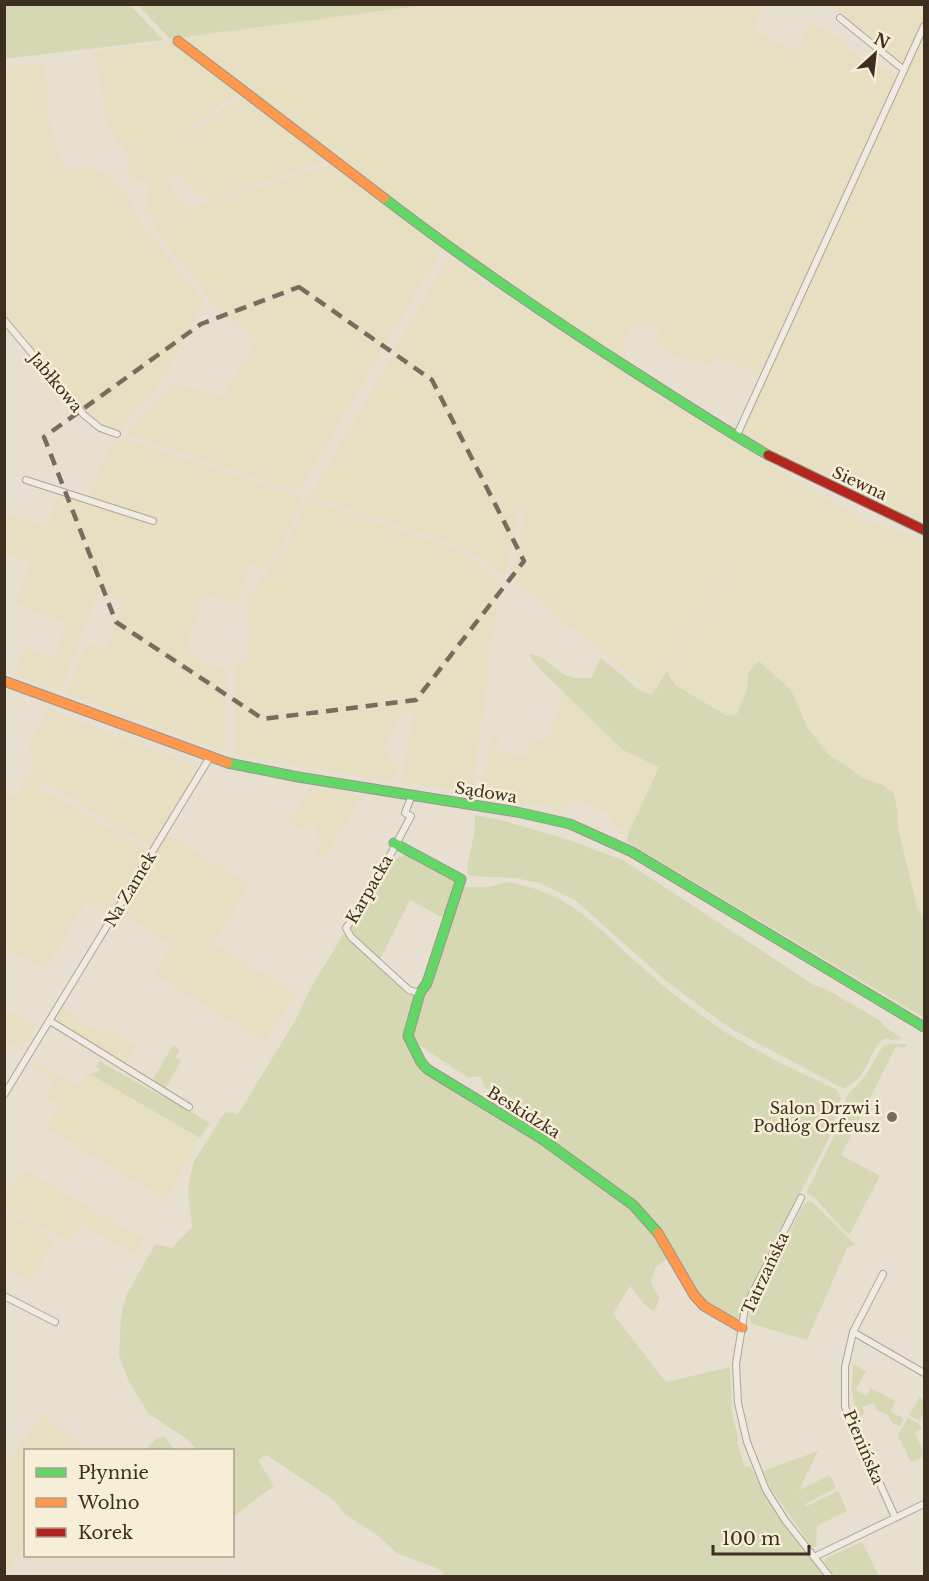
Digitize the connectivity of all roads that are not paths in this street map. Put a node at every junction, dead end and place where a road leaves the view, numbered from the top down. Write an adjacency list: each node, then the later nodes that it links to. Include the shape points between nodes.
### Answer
1 (840, 18): 4 (street)
2 (924, 27): 4 (street)
3 (178, 41): 7 (street, Siewna, via 488,277)
4 (904, 70): 7 (street)
5 (4, 320): 6 (street, Jabłkowa, via 84,415 100,428)
6 (117, 434)
7 (735, 437): 10 (street, Siewna)
8 (26, 480): 9 (street)
9 (153, 521)
10 (924, 530)
11 (4, 681): 12 (street, Sądowa)
12 (210, 757): 13 (street, Sądowa, via 251,769); 16 (street, Na Zamek)
13 (412, 795): 14 (street, Karpacka, via 405,813 411,816); 17 (street, Sądowa, via 517,812 591,832 668,873)
14 (394, 843): 15 (street, Beskidzka, via 461,879 427,983); 15 (street, Karpacka, via 370,893 346,928 409,990)
15 (420, 993): 24 (street, Beskidzka, via 408,1036 427,1069 542,1139 633,1204 658,1232 694,1295 704,1306)
16 (50, 1021): 18 (street, Na Zamek); 19 (street)
17 (924, 1027)
18 (4, 1095)
19 (189, 1107)
20 (801, 1198): 24 (street, Tatrzańska, via 745,1308)
21 (883, 1274): 25 (street, Pienińska)
22 (4, 1296): 23 (street)
23 (56, 1322)
24 (742, 1328): 29 (street, Tatrzańska, via 736,1364 747,1442 774,1504)
25 (853, 1332): 26 (street); 28 (street, Pienińska, via 845,1367 845,1407)
26 (924, 1373)
27 (924, 1504): 28 (street)
28 (895, 1517): 29 (street)
29 (814, 1557): 30 (street, Tatrzańska)
30 (829, 1576)

